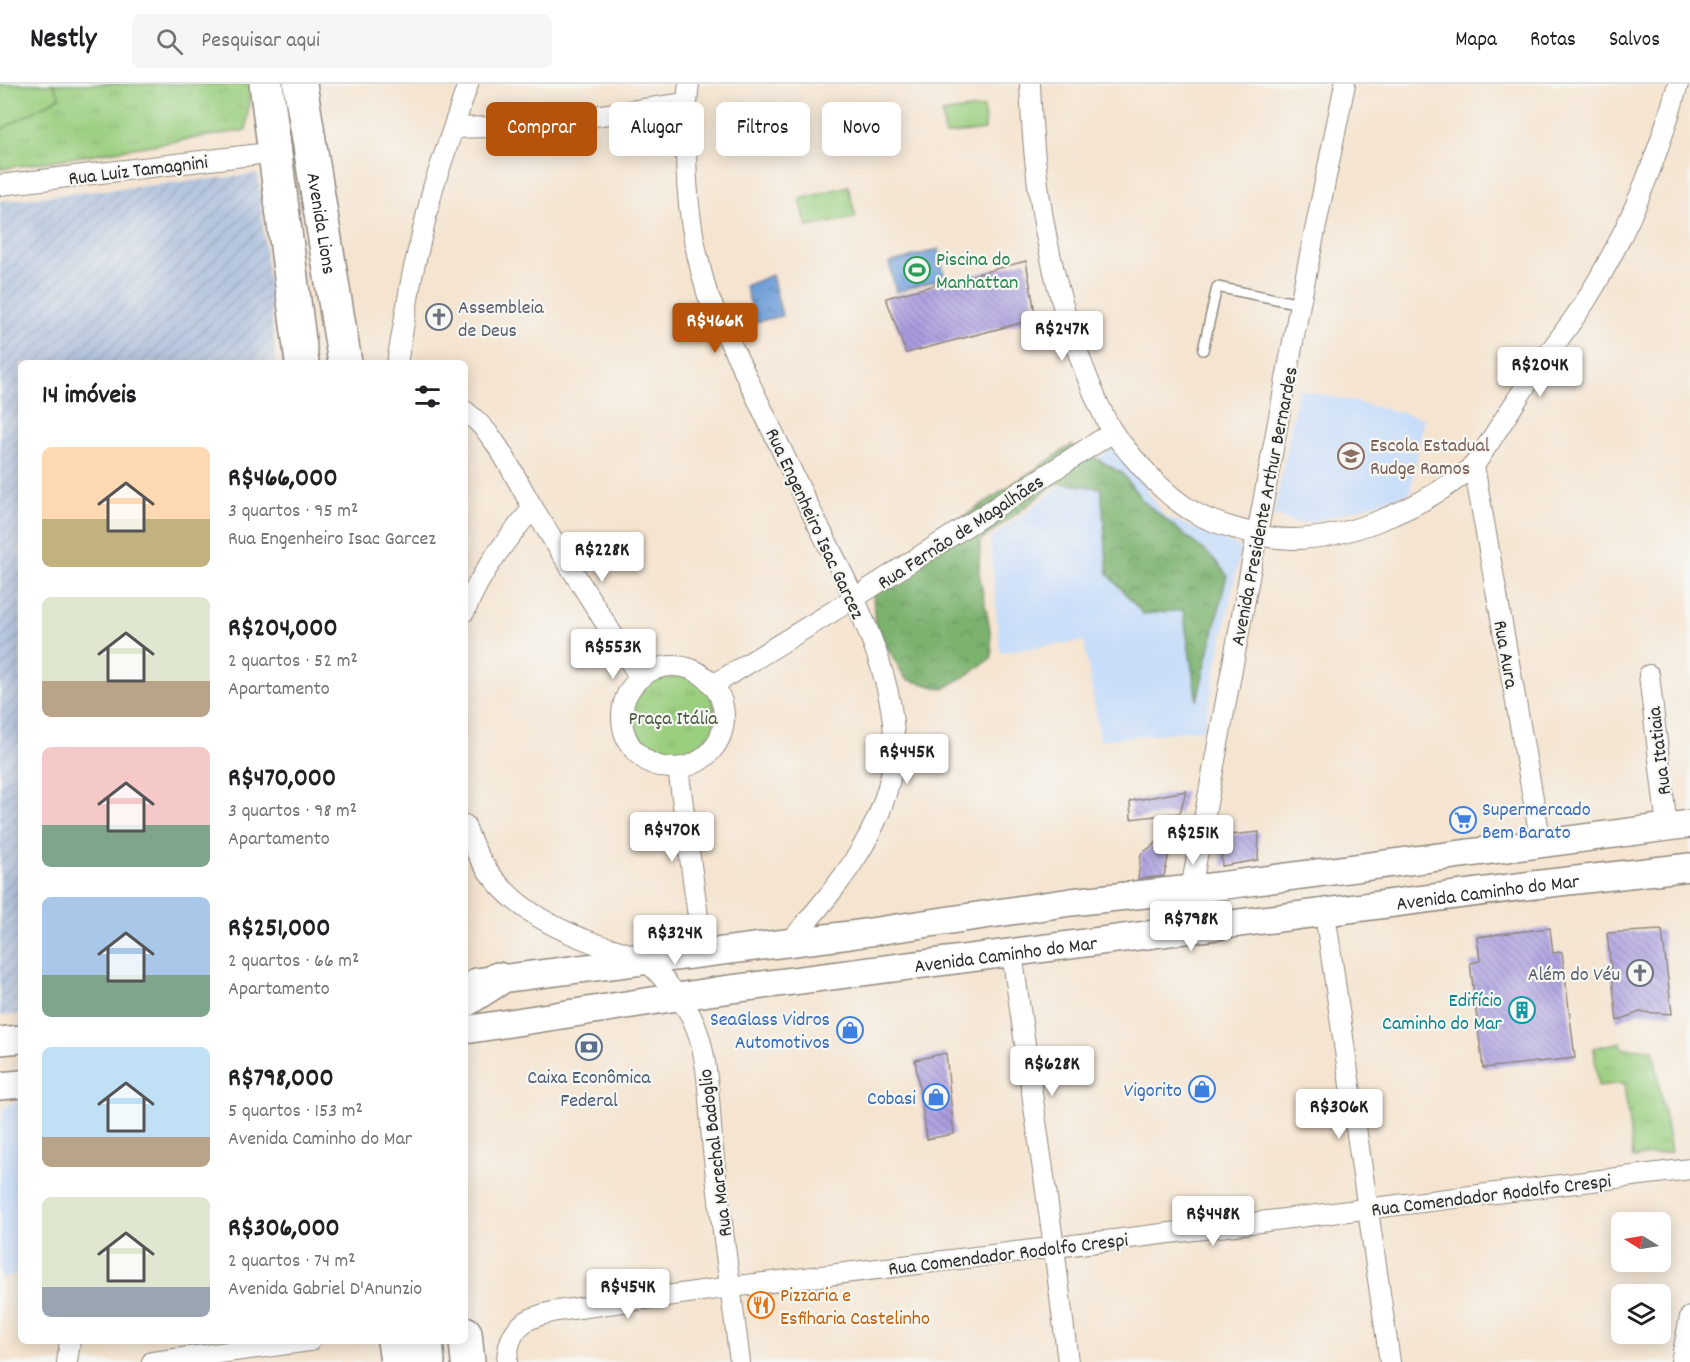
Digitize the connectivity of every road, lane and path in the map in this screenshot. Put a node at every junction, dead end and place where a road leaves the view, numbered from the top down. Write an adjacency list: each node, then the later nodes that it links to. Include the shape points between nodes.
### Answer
1 (266, 84): 9 (highway, Avenida Lions)
2 (300, 84): 13 (highway, Avenida Lions)
3 (1030, 84): 17 (street, via 1040,208 1055,277 1088,380)
4 (1345, 84): 11 (street, Avenida Presidente Arthur Bernardes)
5 (1678, 84): 18 (street, via 1648,177 1626,227 1585,301)
6 (463, 88): 8 (street)
7 (687, 93): 8 (street, via 534,124); 21 (street, Rua Engenheiro Isac Garcez, via 688,210 708,296)
8 (454, 128): 15 (street, via 421,234)
9 (276, 152): 10 (street, Rua Luiz Tamagnini); 14 (highway, Avenida Lions)
10 (0, 185)
11 (1300, 304): 12 (lane, via 1217,287); 20 (street, Avenida Presidente Arthur Bernardes)
12 (1203, 350)
13 (345, 356)
14 (302, 360)
15 (398, 360)
16 (468, 414): 19 (street, via 492,437)
17 (1113, 432): 20 (street, via 1169,495 1200,516); 21 (street, Rua Fernão de Magalhães)
18 (1474, 466): 20 (street, via 1427,498 1345,532 1286,540); 29 (street, Rua Aura)
19 (533, 508): 22 (street, via 497,552); 24 (street)
20 (1258, 535): 31 (street, Avenida Presidente Arthur Bernardes)
21 (853, 600): 25 (street, Rua Fernão de Magalhães); 34 (street, Rua Engenheiro Isac Garcez, via 888,688 894,742 892,771 879,815 850,869)
22 (468, 604)
23 (1649, 675): 27 (street, Rua Itatiaia)
24 (640, 678): 25 (street, via 670,665 701,673); 26 (street, via 623,705 626,737 647,761)
25 (713, 685): 26 (street, via 724,714 717,744 707,756)
26 (678, 768): 36 (street)
27 (1678, 826): 29 (main road, Avenida Caminho do Mar)
28 (468, 832): 37 (street, via 490,876 514,901 562,930)
29 (1541, 843): 31 (main road, Avenida Caminho do Mar)
30 (1690, 867): 32 (main road, Avenida Caminho do Mar)
31 (1191, 890): 33 (street, Avenida Presidente Arthur Bernardes); 34 (main road, Avenida Caminho do Mar, via 1071,902)
32 (1325, 912): 33 (main road, Avenida Caminho do Mar); 48 (street)
33 (1192, 930): 35 (main road, Avenida Caminho do Mar)
34 (790, 942): 36 (main road, Avenida Caminho do Mar)
35 (1012, 953): 40 (main road, Avenida Caminho do Mar); 49 (street)
36 (703, 954): 37 (main road, Avenida Caminho do Mar)
37 (645, 961): 38 (main road, Avenida Caminho do Mar); 40 (street, Rua Marechal Badoglio)
38 (498, 979): 39 (main road, Avenida Caminho do Mar); 41 (highway)
39 (468, 983)
40 (677, 996): 42 (main road, Avenida Caminho do Mar); 50 (street, Rua Marechal Badoglio, via 693,1019 702,1044)
41 (468, 998)
42 (468, 1030)
43 (18, 1039): 44 (main road)
44 (0, 1041)
45 (18, 1084): 46 (main road)
46 (0, 1086)
47 (1690, 1169): 48 (street, Rua Comendador Rodolfo Crespi)
48 (1368, 1209): 49 (street, Rua Comendador Rodolfo Crespi); 65 (street)
49 (1054, 1247): 50 (street, Rua Comendador Rodolfo Crespi); 64 (street)
50 (731, 1287): 62 (street, Rua Comendador Rodolfo Crespi, via 536,1315 528,1318 514,1335); 63 (street, Rua Marechal Badoglio)
51 (1690, 1317): 66 (street)
52 (70, 1344): 57 (street)
53 (287, 1344): 58 (street)
54 (394, 1344): 59 (highway)
55 (426, 1344): 60 (highway)
56 (466, 1344): 61 (highway)
57 (67, 1362)
58 (152, 1362)
59 (397, 1362)
60 (428, 1362)
61 (468, 1362)
62 (507, 1362)
63 (740, 1362)
64 (1068, 1362)
65 (1390, 1362)
66 (1681, 1362)

